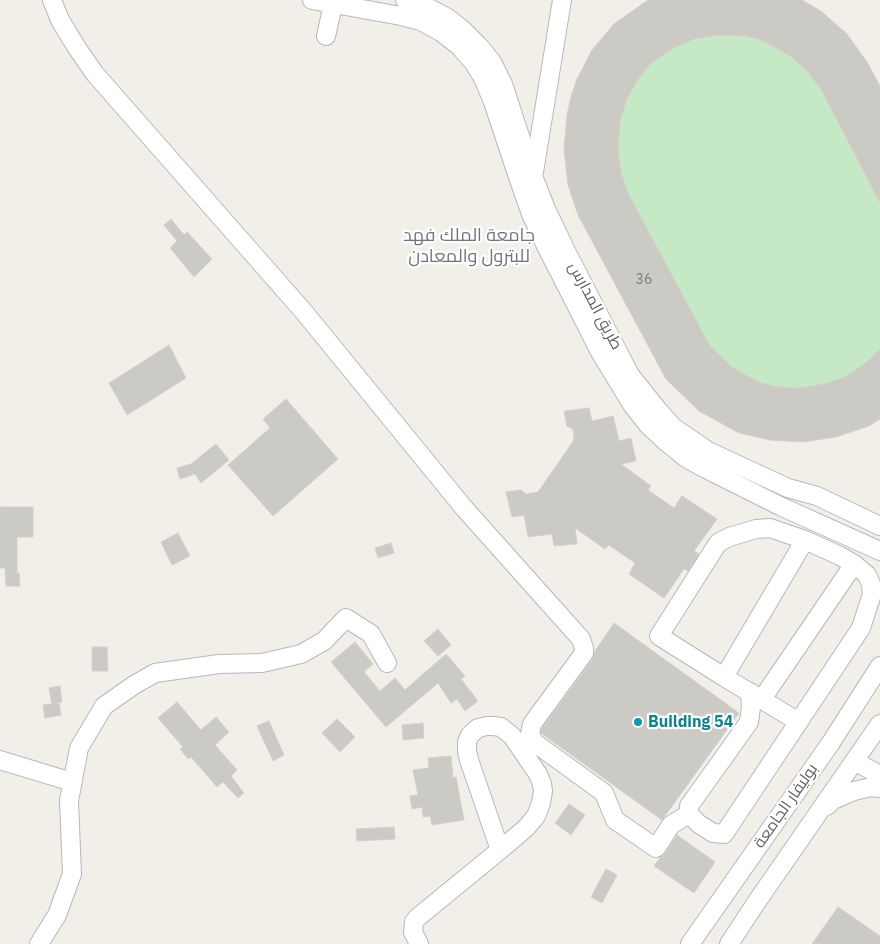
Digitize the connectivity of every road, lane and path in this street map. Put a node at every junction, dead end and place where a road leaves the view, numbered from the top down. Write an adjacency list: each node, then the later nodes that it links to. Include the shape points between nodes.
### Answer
1 (52, 0): 29 (street, via 76,48 95,74 304,312 464,508 581,639 584,653 532,724 532,740 604,793 615,820 656,848 672,825)
2 (312, 0): 5 (street)
3 (404, 0): 7 (street, طريق المدارس, via 448,18 492,62 503,84)
4 (562, 0): 7 (street)
5 (333, 2): 6 (street); 9 (street, via 421,21 441,32 474,62 493,102 531,214 600,352 633,406 648,425 686,458)
6 (326, 36)
7 (533, 176): 8 (street, طريق المدارس, via 567,253 630,375 658,410 673,426 708,451)
8 (788, 488): 9 (street); 10 (street, طريق المدارس, via 817,496)
9 (780, 506): 11 (street); 12 (street)
10 (880, 526)
11 (770, 528): 13 (street); 20 (street, via 756,528 718,543 659,636)
12 (854, 539): 14 (street); 15 (street)
13 (805, 540): 16 (street); 20 (street)
14 (880, 551)
15 (880, 561)
16 (854, 564): 21 (street); 22 (street, via 871,584 872,594 861,628)
17 (880, 652): 19 (street, بوليفار الجامعة)
18 (387, 663): 27 (street, via 371,634 346,618 324,641 301,654 262,664 219,664 155,673 104,706 79,748)
19 (876, 672): 34 (street, بوليفار الجامعة, via 830,744)
20 (724, 677): 21 (street)
21 (756, 696): 22 (street); 29 (street, via 749,722 690,806)
22 (799, 722): 29 (street, via 724,834 713,833)
23 (877, 735): 25 (street, بوليفار الجامعة)
24 (0, 760): 27 (street)
25 (854, 761): 26 (street); 30 (street, بوليفار الجامعة)
26 (880, 776)
27 (72, 782): 32 (street, via 69,801 72,874 57,915)
28 (880, 788): 30 (street, via 854,791 833,800)
29 (689, 814)
30 (813, 821): 35 (street, بوليفار الجامعة)
31 (500, 850): 31 (street, via 536,816 543,791 538,774 512,736 501,728 487,726 470,735 467,751); 33 (street, via 417,918 413,932)
32 (39, 944)
33 (419, 944)
34 (690, 944)
35 (729, 944)

